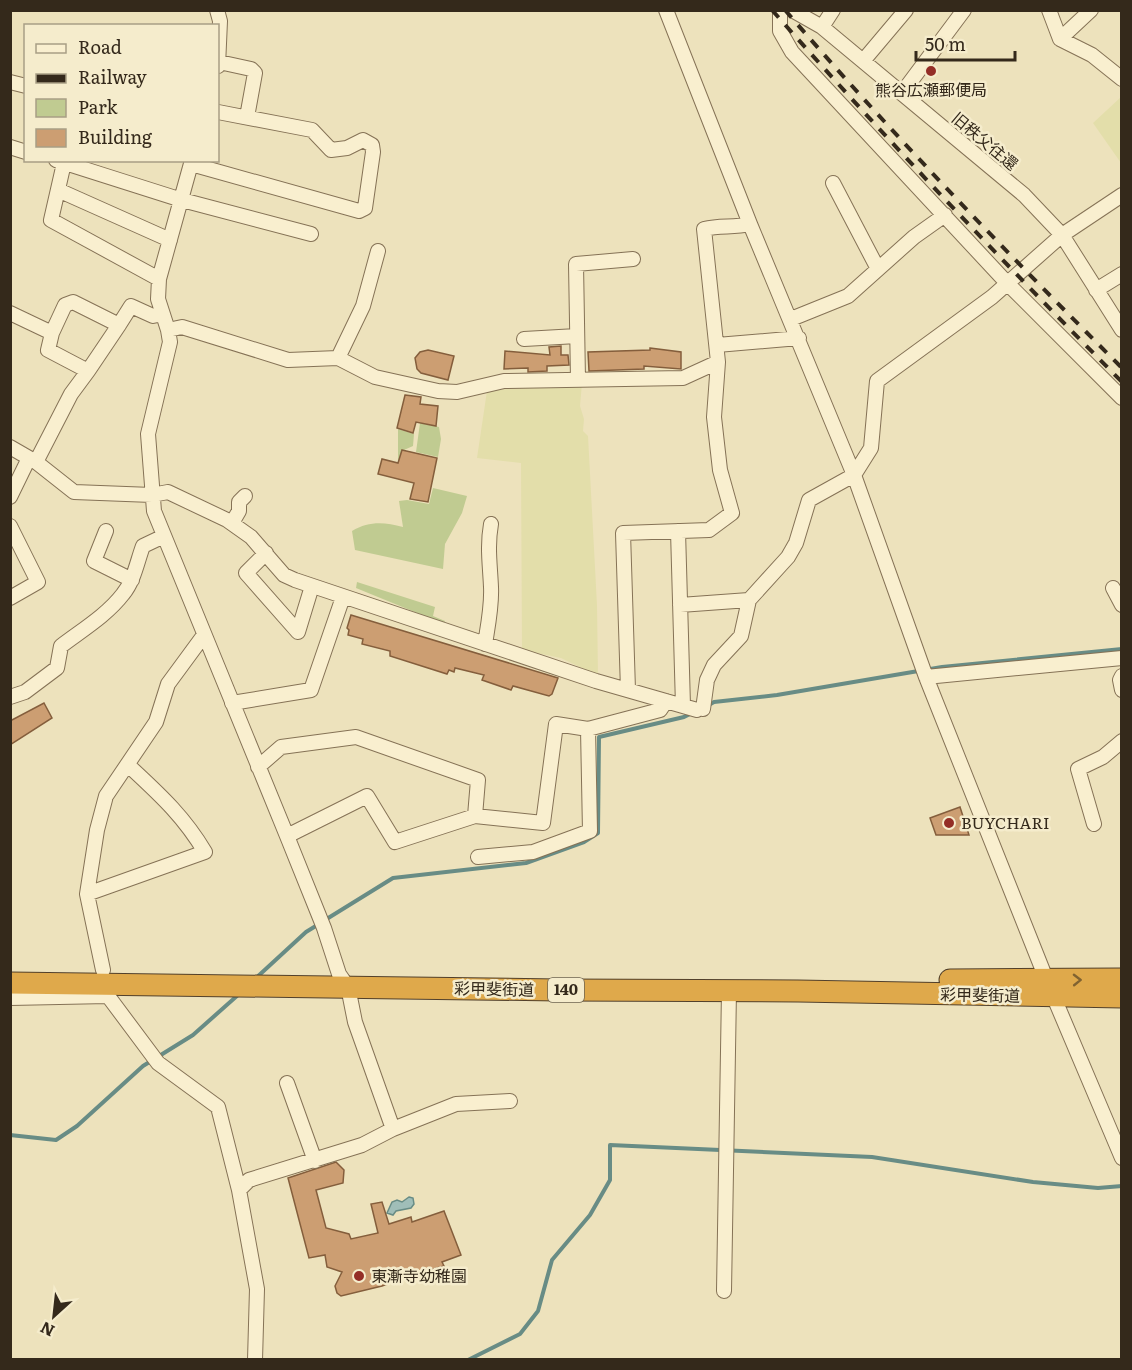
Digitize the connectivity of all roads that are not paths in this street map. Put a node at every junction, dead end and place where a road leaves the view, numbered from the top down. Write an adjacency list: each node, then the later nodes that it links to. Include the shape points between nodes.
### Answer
1 (218, 10): 12 (street)
2 (666, 10): 26 (street)
3 (780, 10): 25 (street, via 780,31 792,52)
4 (792, 10): 10 (street, 旧秩父往還)
5 (833, 10): 10 (street)
6 (906, 10): 13 (street)
7 (964, 10): 16 (street)
8 (1049, 10): 11 (street)
9 (1091, 10): 11 (street)
10 (822, 27): 13 (street, 旧秩父往還)
11 (1060, 39): 15 (street, via 1092,55)
12 (219, 42)
13 (863, 61): 16 (street, 旧秩父往還)
14 (219, 64): 18 (street, via 255,73)
15 (1122, 79)
16 (902, 93): 28 (street, 旧秩父往還, via 1024,195)
17 (219, 112): 18 (street)
18 (247, 117): 20 (street, via 312,130 331,150 363,140 372,145 365,208 359,212)
19 (60, 162): 22 (street); 24 (street)
20 (192, 162): 24 (street)
21 (833, 183): 32 (street)
22 (58, 190): 29 (street); 34 (street, via 51,220)
23 (1122, 195): 28 (street)
24 (182, 200): 27 (street); 29 (street)
25 (945, 215): 32 (street); 35 (street)
26 (750, 224): 39 (street); 47 (street, via 704,229)
27 (311, 234)
28 (1062, 235): 35 (street); 36 (street, 旧秩父往還)
29 (170, 240): 34 (street)
30 (378, 251): 48 (street, via 363,306)
31 (633, 259): 44 (street, via 576,264)
32 (879, 269): 39 (street, via 848,296)
33 (1122, 274): 36 (street)
34 (159, 279): 38 (street)
35 (1007, 283): 52 (street); 55 (street, via 877,381 871,448)
36 (1096, 290): 42 (street, 旧秩父往還)
37 (10, 313): 43 (street)
38 (163, 314): 40 (street, via 153,316 131,306); 41 (street)
39 (791, 319): 45 (street)
40 (119, 326): 43 (street, via 73,302 65,305); 50 (street)
41 (168, 330): 48 (street, via 182,327 288,360); 56 (street, via 170,342 148,434)
42 (1122, 330)
43 (52, 333): 50 (street, via 48,350)
44 (577, 336): 46 (street); 51 (street)
45 (799, 338): 47 (street); 55 (street)
46 (524, 339)
47 (717, 345): 49 (street)
48 (338, 358): 51 (street, via 375,377 438,391 456,392 504,381)
49 (718, 362): 51 (street, via 683,378); 63 (street, via 714,417 720,470 732,513 709,530)
50 (88, 371): 54 (street)
51 (578, 379)
52 (1122, 398)
53 (10, 447): 54 (street)
54 (33, 460): 56 (street, via 74,492); 58 (street)
55 (854, 476): 71 (street, via 809,500 789,557); 78 (street)
56 (152, 495): 59 (street, via 168,492); 64 (street)
57 (245, 496): 59 (street)
58 (10, 497)
59 (232, 523): 65 (street)
60 (491, 524): 75 (street, via 487,543 490,617)
61 (10, 526): 69 (street, via 38,582)
62 (106, 531): 66 (street, via 94,561)
63 (678, 531): 72 (street); 79 (street, via 623,534)
64 (164, 536): 66 (street, via 143,546); 74 (street)
65 (266, 553): 67 (street, via 284,574); 67 (street, via 246,573 298,632)
66 (132, 580): 81 (street, via 123,594 61,646 57,668 25,692)
67 (312, 586): 70 (street)
68 (1113, 588): 73 (street)
69 (10, 597)
70 (344, 597): 75 (street); 83 (street, via 311,690)
71 (749, 600): 72 (street); 84 (street, via 741,636 714,665)
72 (680, 605): 84 (street)
73 (1122, 605)
74 (204, 635): 83 (street); 87 (street, via 168,684 156,722)
75 (485, 644): 79 (street)
76 (1122, 658): 78 (street)
77 (1122, 676): 80 (street)
78 (926, 677): 99 (street)
79 (628, 690): 82 (street)
80 (1122, 690)
81 (12, 691)
82 (666, 701): 84 (street); 85 (street, via 660,710)
83 (232, 703): 88 (street)
84 (694, 708)
85 (588, 729): 89 (street, via 556,724 543,823); 92 (street, via 590,831 532,852)
86 (1122, 741): 90 (street, via 1103,757 1078,769)
87 (128, 765): 93 (street, via 106,796); 93 (street, via 190,827 205,852)
88 (258, 767): 89 (street, via 281,747 356,737 478,780); 91 (street)
89 (475, 816): 91 (street, via 395,842 367,796)
90 (1094, 824)
91 (287, 836): 96 (street)
92 (478, 857)
93 (87, 894): 98 (street)
94 (10, 970): 98 (highway, 彩甲斐街道 / 140)
95 (1122, 979): 99 (highway, 彩甲斐街道 / 140, one-way to 95)
96 (343, 980): 98 (highway, 彩甲斐街道 / 140); 99 (highway, 彩甲斐街道 / 140); 100 (highway, 彩甲斐街道 / 140); 105 (street)
97 (10, 983): 98 (highway, 彩甲斐街道 / 140)
98 (106, 983): 102 (street); 108 (street, via 158,1063 218,1107)
99 (1050, 988): 100 (highway, 彩甲斐街道 / 140); 101 (highway, 彩甲斐街道 / 140); 106 (street)
100 (729, 991): 109 (street)
101 (1122, 997)
102 (10, 998)
103 (287, 1083): 107 (street)
104 (510, 1101): 105 (street, via 456,1104)
105 (393, 1129): 107 (street, via 362,1145)
106 (1122, 1158)
107 (315, 1161): 108 (street, via 249,1180)
108 (239, 1190): 110 (street, via 257,1289)
109 (724, 1291)
110 (255, 1359)

